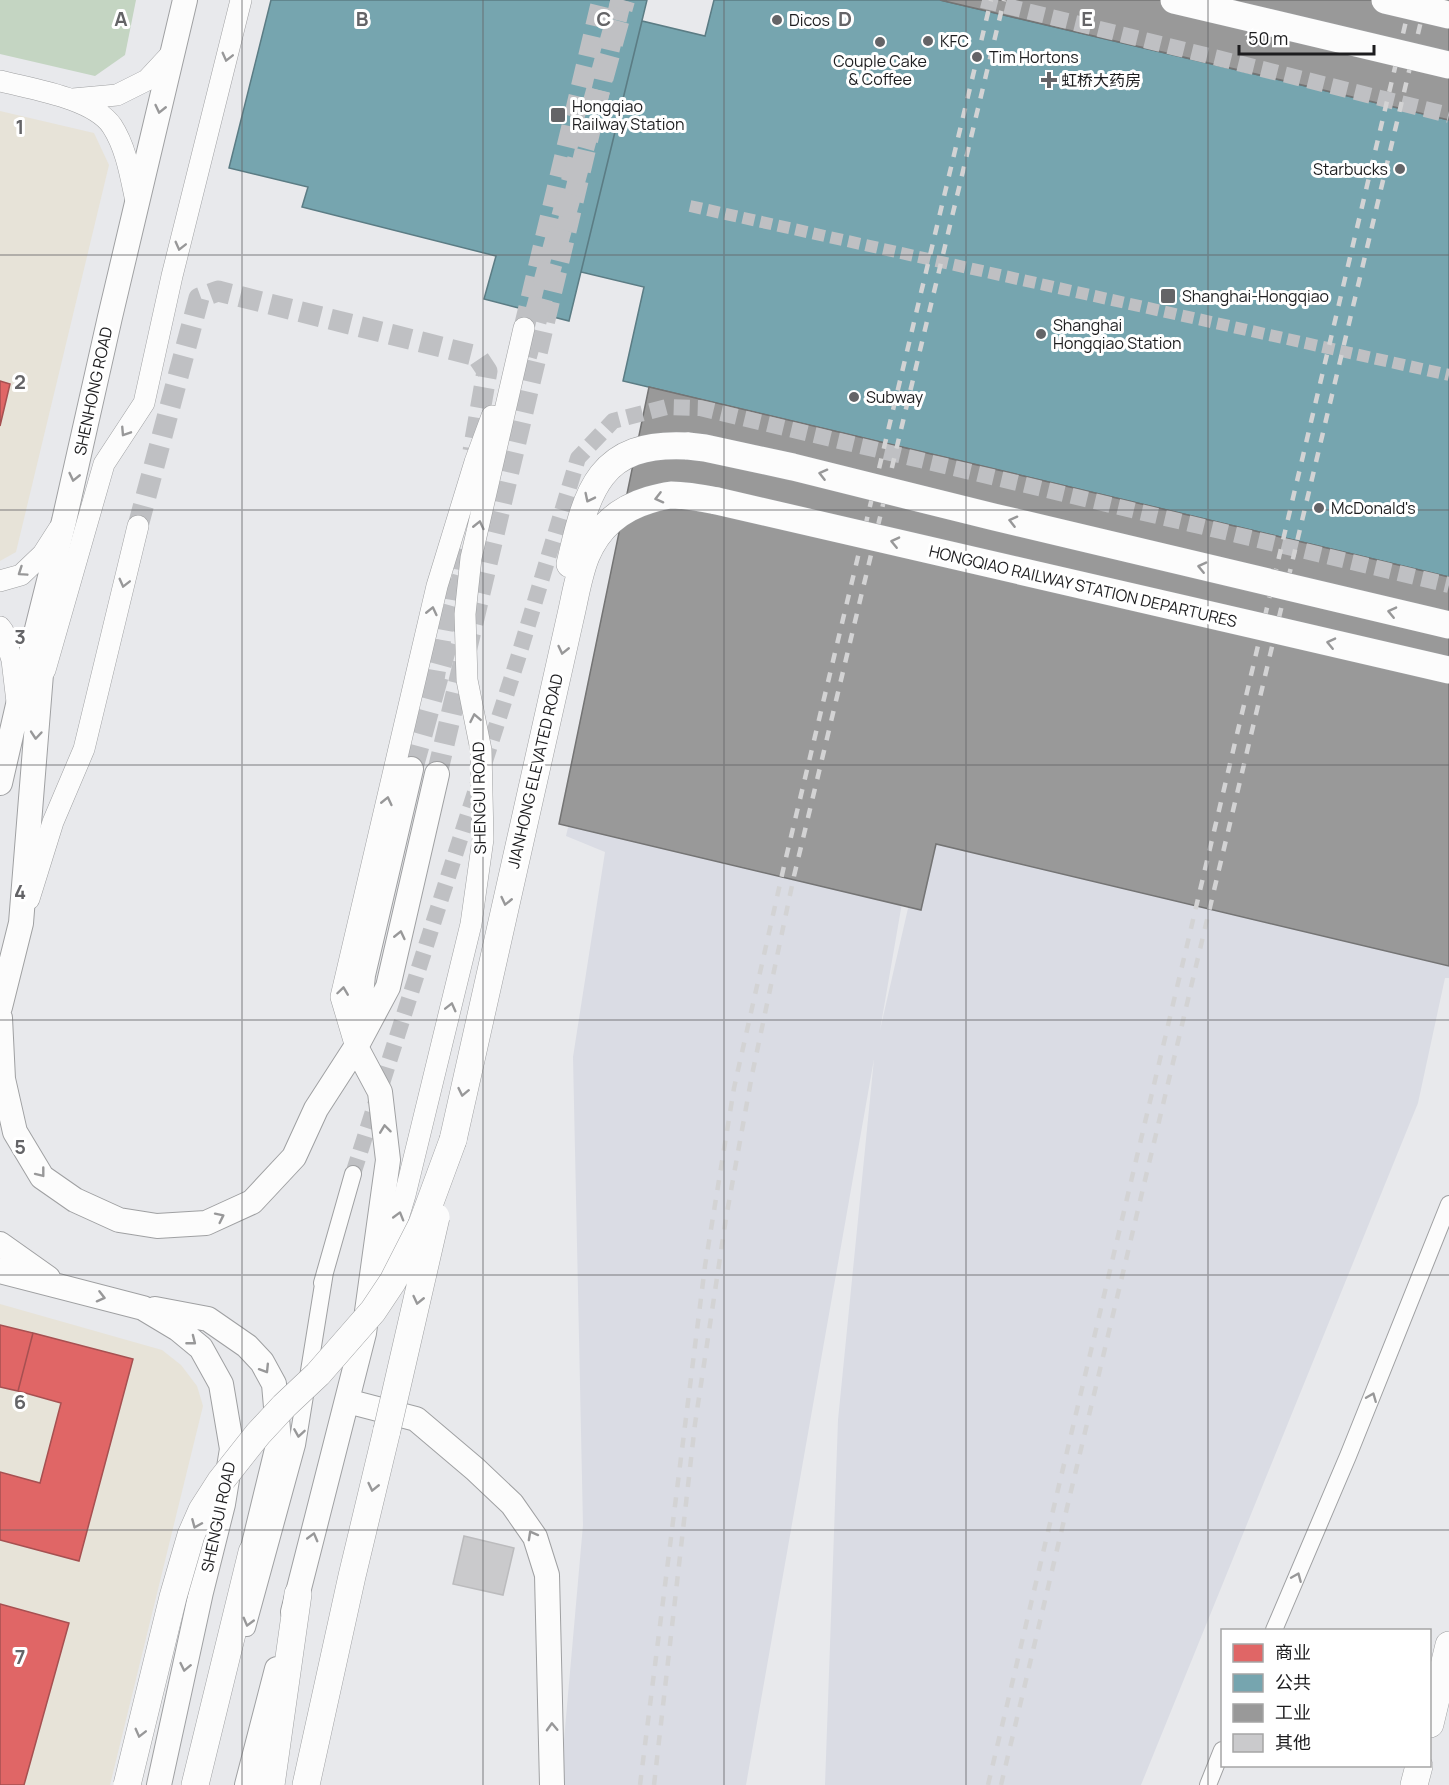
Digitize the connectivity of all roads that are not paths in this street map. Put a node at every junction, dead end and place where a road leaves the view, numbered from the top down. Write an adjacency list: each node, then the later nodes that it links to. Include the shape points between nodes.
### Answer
1 (185, 0): 6 (main road, SHENHONG ROAD)
2 (241, 0): 20 (street, one-way to 20, via 144,403 104,464)
3 (1174, 0): 7 (highway, bridge)
4 (1385, 0): 5 (highway, bridge)
5 (1449, 15)
6 (173, 52): 9 (street, via 147,80 117,95); 10 (main road, SHENHONG ROAD, one-way to 10)
7 (1449, 65)
8 (0, 81): 9 (street)
9 (70, 99): 10 (street, via 93,110 111,125 126,156)
10 (137, 206): 12 (main road, SHENHONG ROAD, one-way to 12)
11 (717, 501): 16 (highway, JIANHONG ELEVATED ROAD, one-way to 16, via 669,495 636,504 607,522 586,555); 19 (highway, HONGQIAO RAILWAY STATION DEPARTURES, one-way to 11, bridge)
12 (64, 521): 14 (street, one-way to 14, via 43,554 21,575); 15 (main road, SHENHONG ROAD)
13 (138, 526): 25 (street, one-way to 25, via 84,749 53,822)
14 (0, 581)
15 (46, 593): 20 (main road); 21 (main road, SHENHONG ROAD)
16 (570, 619): 17 (highway, one-way to 16, bridge, via 793,467 705,448 671,445 625,455 600,478 586,503 567,577); 29 (highway, JIANHONG ELEVATED ROAD, one-way to 29)
17 (1449, 625)
18 (0, 627): 21 (street, via 12,660)
19 (1449, 670)
20 (40, 688): 25 (main road, one-way to 25)
21 (18, 705): 24 (main road, SHENHONG ROAD)
22 (411, 769): 28 (main road, via 363,975)
23 (437, 774): 28 (main road, one-way to 23, via 388,987)
24 (0, 783)
25 (21, 923): 26 (main road)
26 (0, 1007)
27 (0, 1018): 28 (main road, one-way to 28, via 3,1079 15,1132 42,1177 75,1200 119,1220 157,1226 206,1223 252,1202 294,1157 316,1109)
28 (356, 1047): 37 (main road, SHENGUI ROAD, one-way to 28, via 388,1160 380,1092); 37 (street, SHENGUI ROAD, via 341,997 438,586 475,462 524,328 471,558 465,614 467,680 481,750 483,839 471,924 405,1195)
29 (453, 1140): 43 (highway, one-way to 43, bridge); 48 (highway, one-way to 48, bridge, via 422,1224 373,1311 258,1434 202,1510 173,1597)
30 (353, 1174): 34 (street)
31 (1449, 1204): 42 (street, one-way to 31)
32 (0, 1244): 35 (main road)
33 (4, 1271): 35 (main road, SHENGUI ROAD)
34 (325, 1272): 39 (street); 51 (street, one-way to 51, via 297,1445)
35 (59, 1286): 36 (main road, SHENGUI ROAD, one-way to 36)
36 (143, 1308): 39 (main road, one-way to 39, via 208,1319 247,1346 274,1384); 49 (main road, SHENGUI ROAD, one-way to 49, via 201,1348 220,1384 232,1449)
37 (364, 1333): 38 (main road, SHENGUI ROAD)
38 (347, 1401): 41 (main road, SHENGUI ROAD, one-way to 38); 56 (main road, one-way to 38, via 547,1575 535,1537 512,1504 416,1419)
39 (279, 1441): 40 (main road)
40 (252, 1552): 50 (highway)
41 (297, 1594): 52 (main road, SHENGUI ROAD); 53 (highway)
42 (1274, 1629)
43 (340, 1630): 54 (highway); 55 (highway)
44 (1449, 1645): 45 (highway)
45 (1431, 1720)
46 (1221, 1752): 57 (street)
47 (1419, 1767): 58 (highway)
48 (127, 1785)
49 (159, 1785)
50 (195, 1785)
51 (202, 1785)
52 (247, 1785)
53 (271, 1785)
54 (306, 1785)
55 (317, 1785)
56 (552, 1785)
57 (1208, 1785)
58 (1414, 1785)

